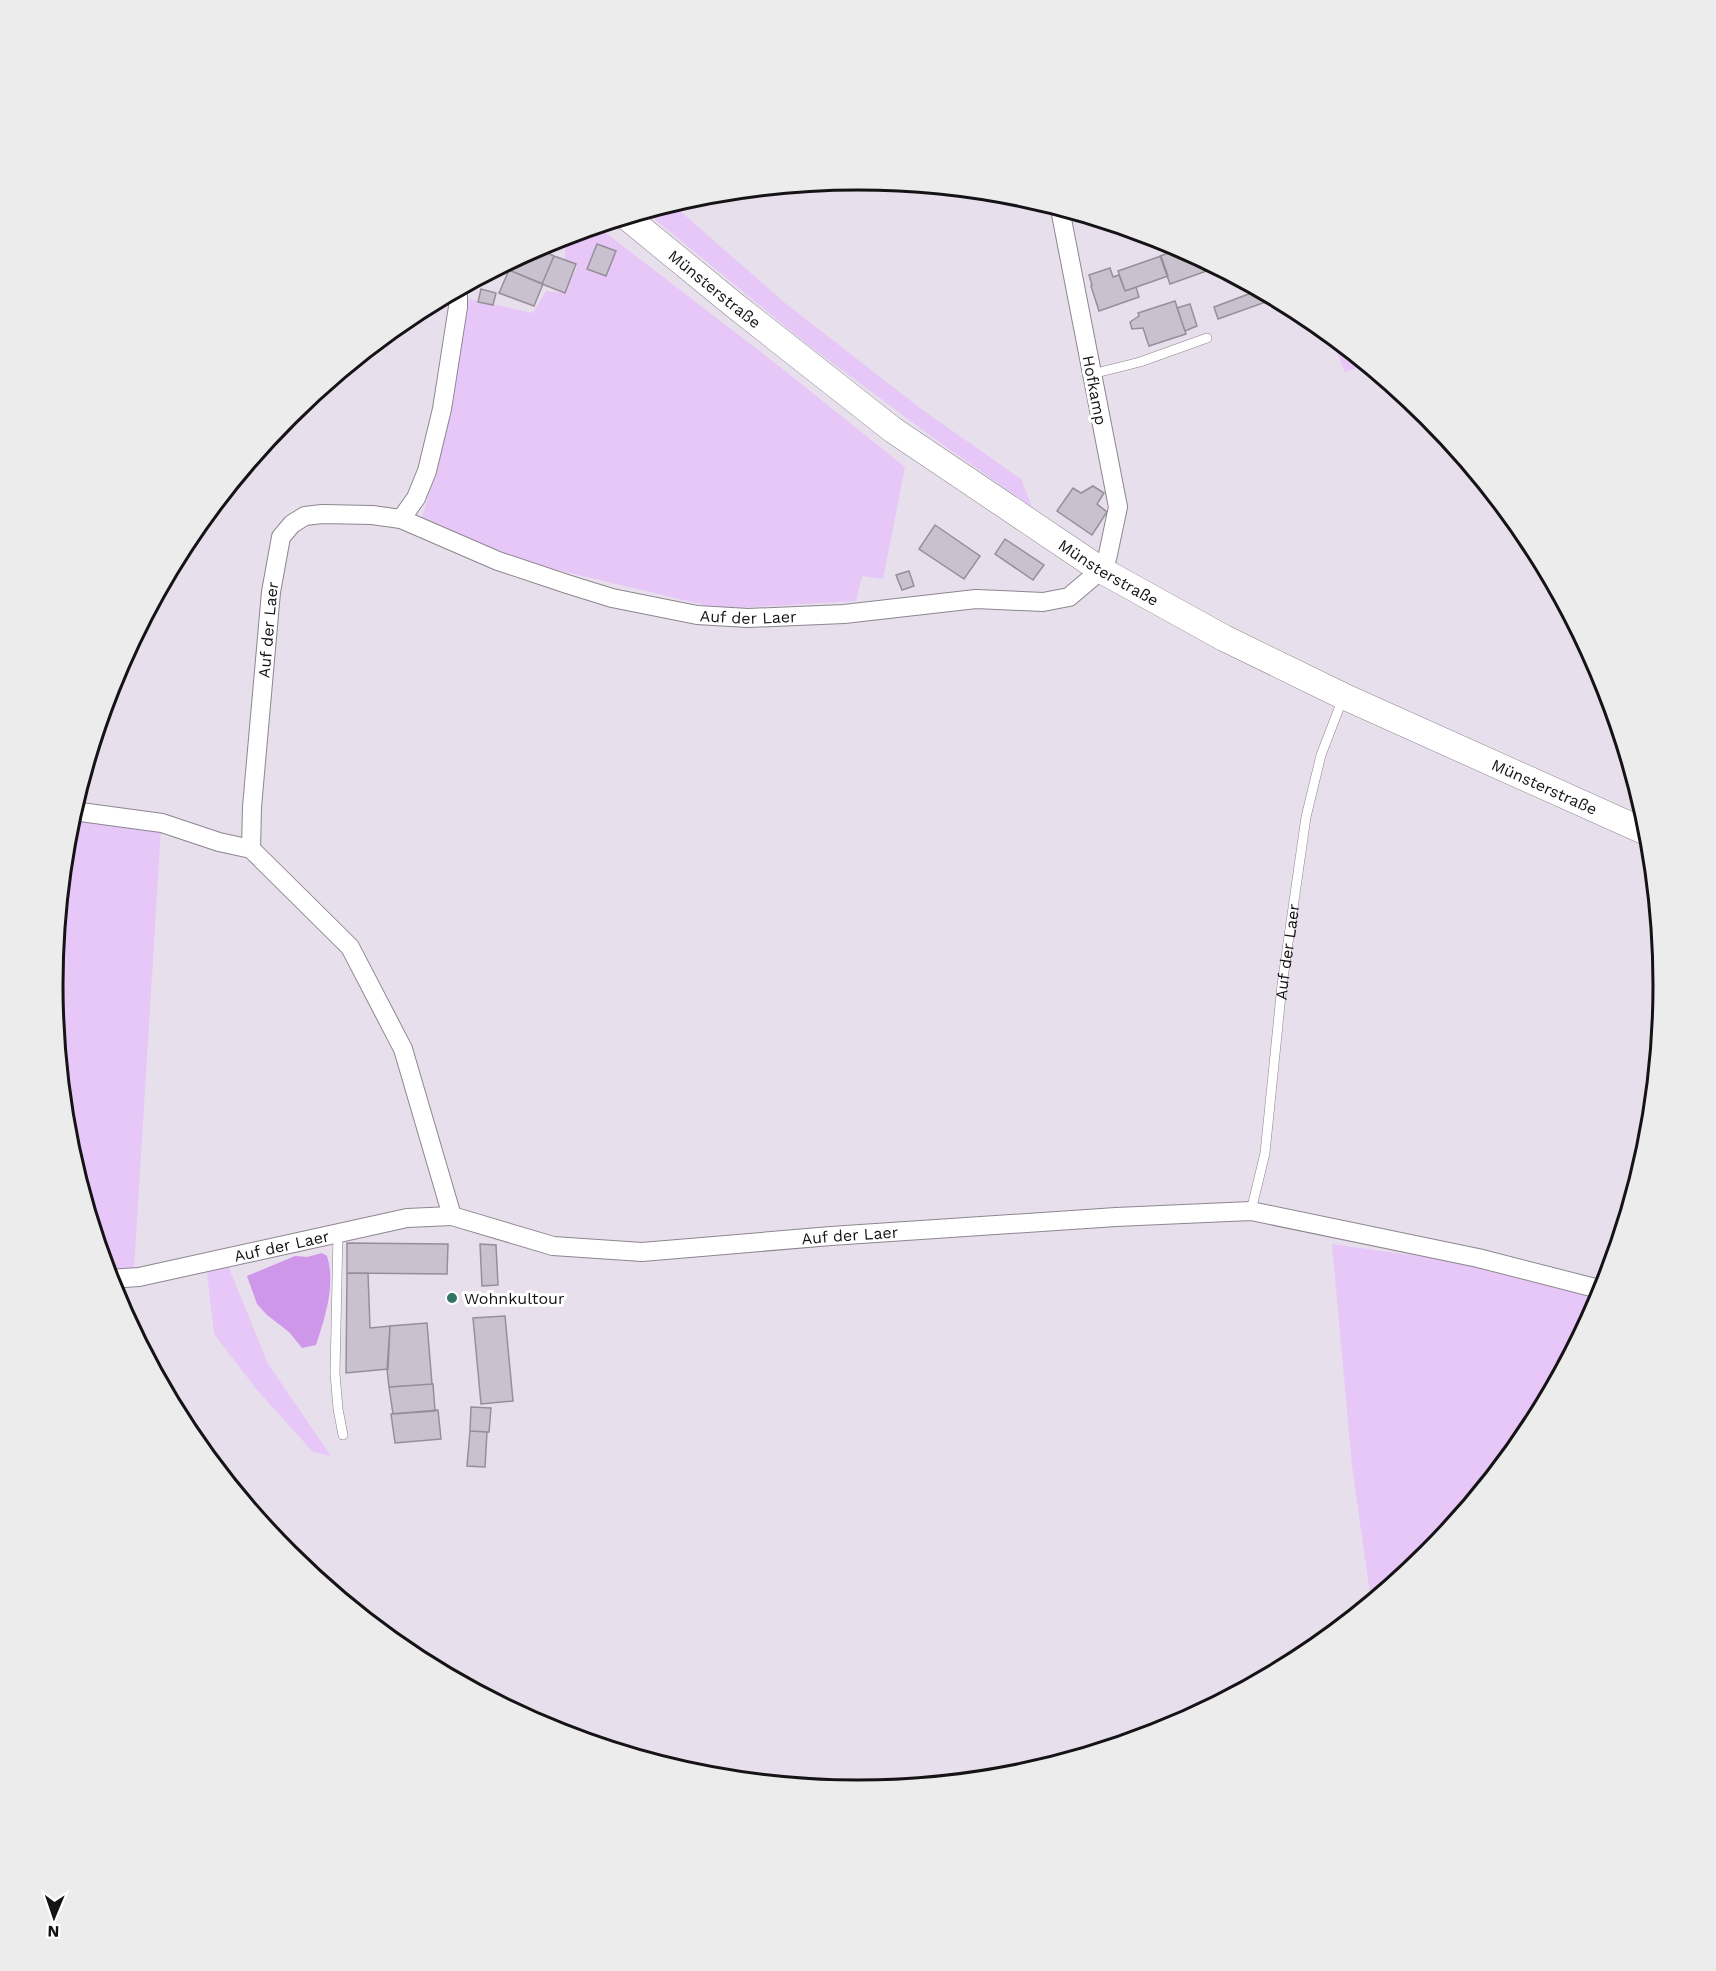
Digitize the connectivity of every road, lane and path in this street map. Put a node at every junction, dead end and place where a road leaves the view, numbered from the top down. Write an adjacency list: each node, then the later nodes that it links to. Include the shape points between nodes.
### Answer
1 (1062, 217): 5 (street, Hofkamp)
2 (634, 223): 7 (main road, Münsterstraße, via 893,430)
3 (458, 299): 6 (street, via 442,409 427,471 416,498)
4 (1208, 338): 5 (lane)
5 (1092, 374): 7 (street, Hofkamp, via 1118,507)
6 (401, 519): 7 (street, Auf der Laer, via 548,578 612,598 697,615 748,618 844,614 976,599 1043,602 1069,597); 11 (street, Auf der Laer, via 372,515 305,516 282,537 271,592)
7 (1101, 570): 8 (main road, Münsterstraße, via 1224,638)
8 (1343, 696): 10 (main road, Münsterstraße); 12 (lane, Auf der Laer, via 1321,755 1306,817 1264,1153)
9 (82, 812): 11 (street, via 162,823)
10 (1638, 828)
11 (251, 849): 13 (street, via 350,946 403,1049)
12 (1251, 1211): 13 (street, Auf der Laer, via 843,1235 642,1252 553,1246); 16 (street, Auf der Laer, via 1479,1257)
13 (452, 1216): 14 (street, Auf der Laer, via 407,1218)
14 (338, 1233): 15 (street, Auf der Laer); 17 (lane, via 334,1364)
15 (119, 1278)
16 (1593, 1287)
17 (343, 1435)

